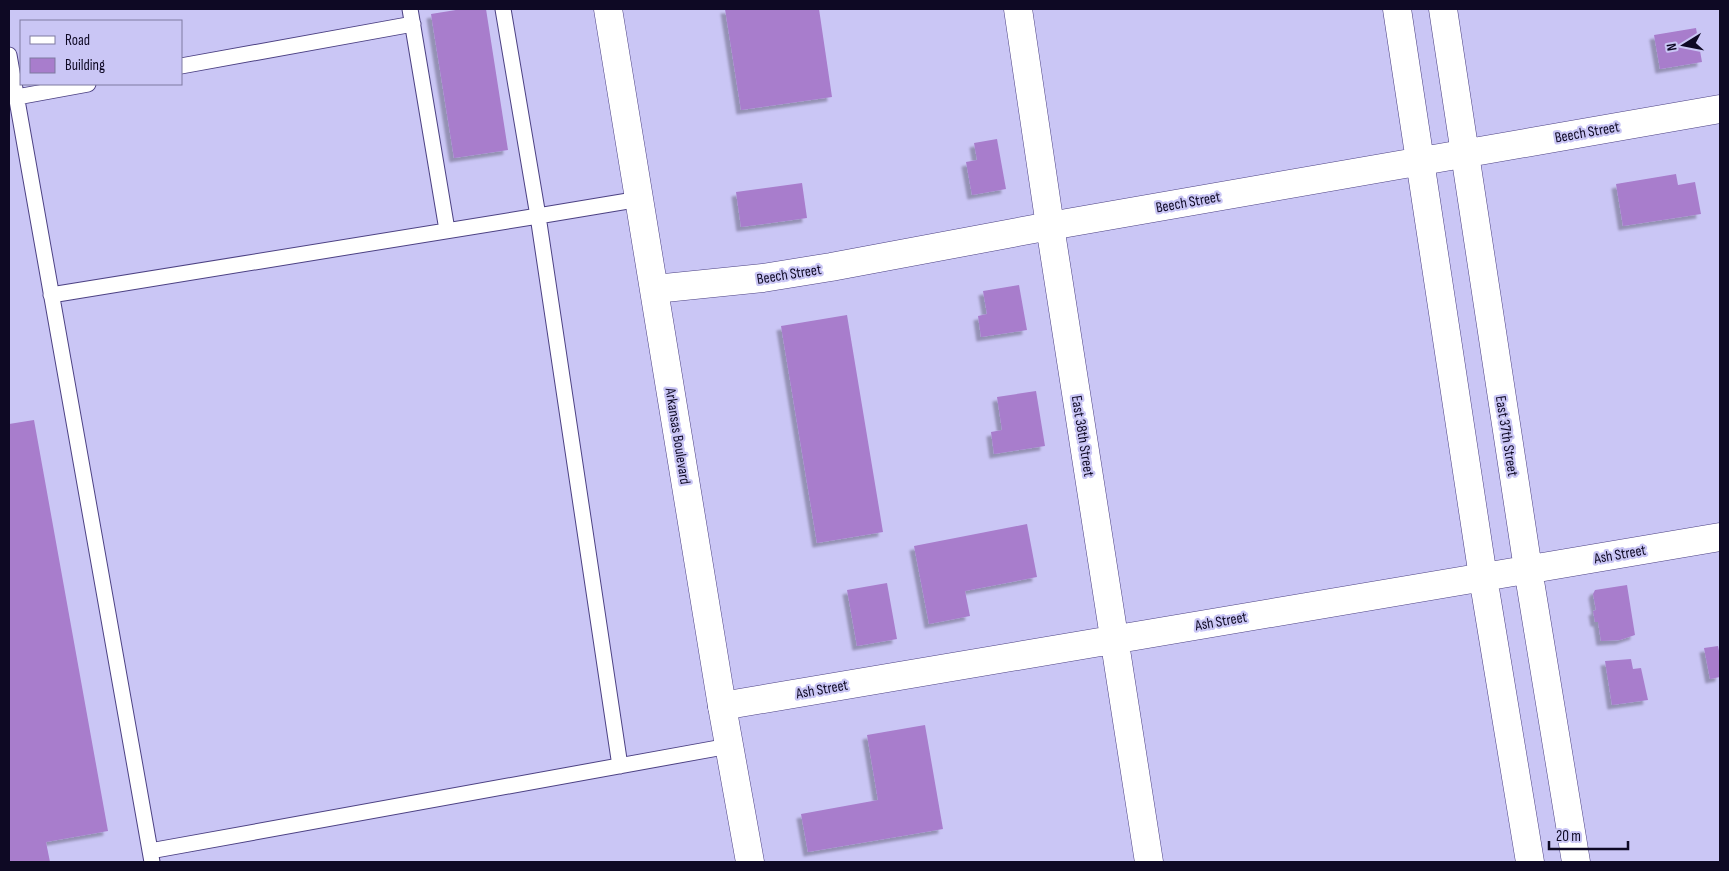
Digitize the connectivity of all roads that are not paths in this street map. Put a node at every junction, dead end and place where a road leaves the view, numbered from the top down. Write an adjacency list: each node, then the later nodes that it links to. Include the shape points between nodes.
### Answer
1 (503, 9): 15 (lane)
2 (608, 9): 14 (street, Arkansas Boulevard)
3 (1018, 9): 16 (street, East 38th Street)
4 (1397, 9): 13 (street)
5 (1443, 9): 12 (street, East 37th Street)
6 (411, 16): 8 (lane); 17 (lane)
7 (9, 56): 10 (lane)
8 (182, 66)
9 (82, 85): 10 (lane)
10 (16, 97): 19 (lane)
11 (1720, 109): 12 (street, Beech Street)
12 (1465, 153): 13 (street, Beech Street); 21 (street, East 37th Street)
13 (1420, 161): 16 (street, Beech Street); 22 (street)
14 (640, 199): 15 (lane); 18 (street, Arkansas Boulevard)
15 (538, 216): 17 (lane); 26 (lane)
16 (1050, 226): 18 (street, Beech Street, via 763,278); 23 (street, East 38th Street)
17 (447, 230): 19 (lane)
18 (655, 288): 24 (street, Arkansas Boulevard)
19 (52, 295): 27 (lane)
20 (1720, 537): 21 (street, Ash Street)
21 (1528, 570): 22 (street, Ash Street); 31 (street, East 37th Street)
22 (1483, 577): 23 (street, Ash Street); 30 (street)
23 (1114, 640): 24 (street, Ash Street); 29 (street, East 38th Street)
24 (722, 706): 25 (street, Arkansas Boulevard)
25 (729, 746): 26 (lane); 28 (street, Arkansas Boulevard)
26 (620, 766): 27 (lane)
27 (151, 857)
28 (750, 862)
29 (1149, 862)
30 (1530, 862)
31 (1576, 862)

